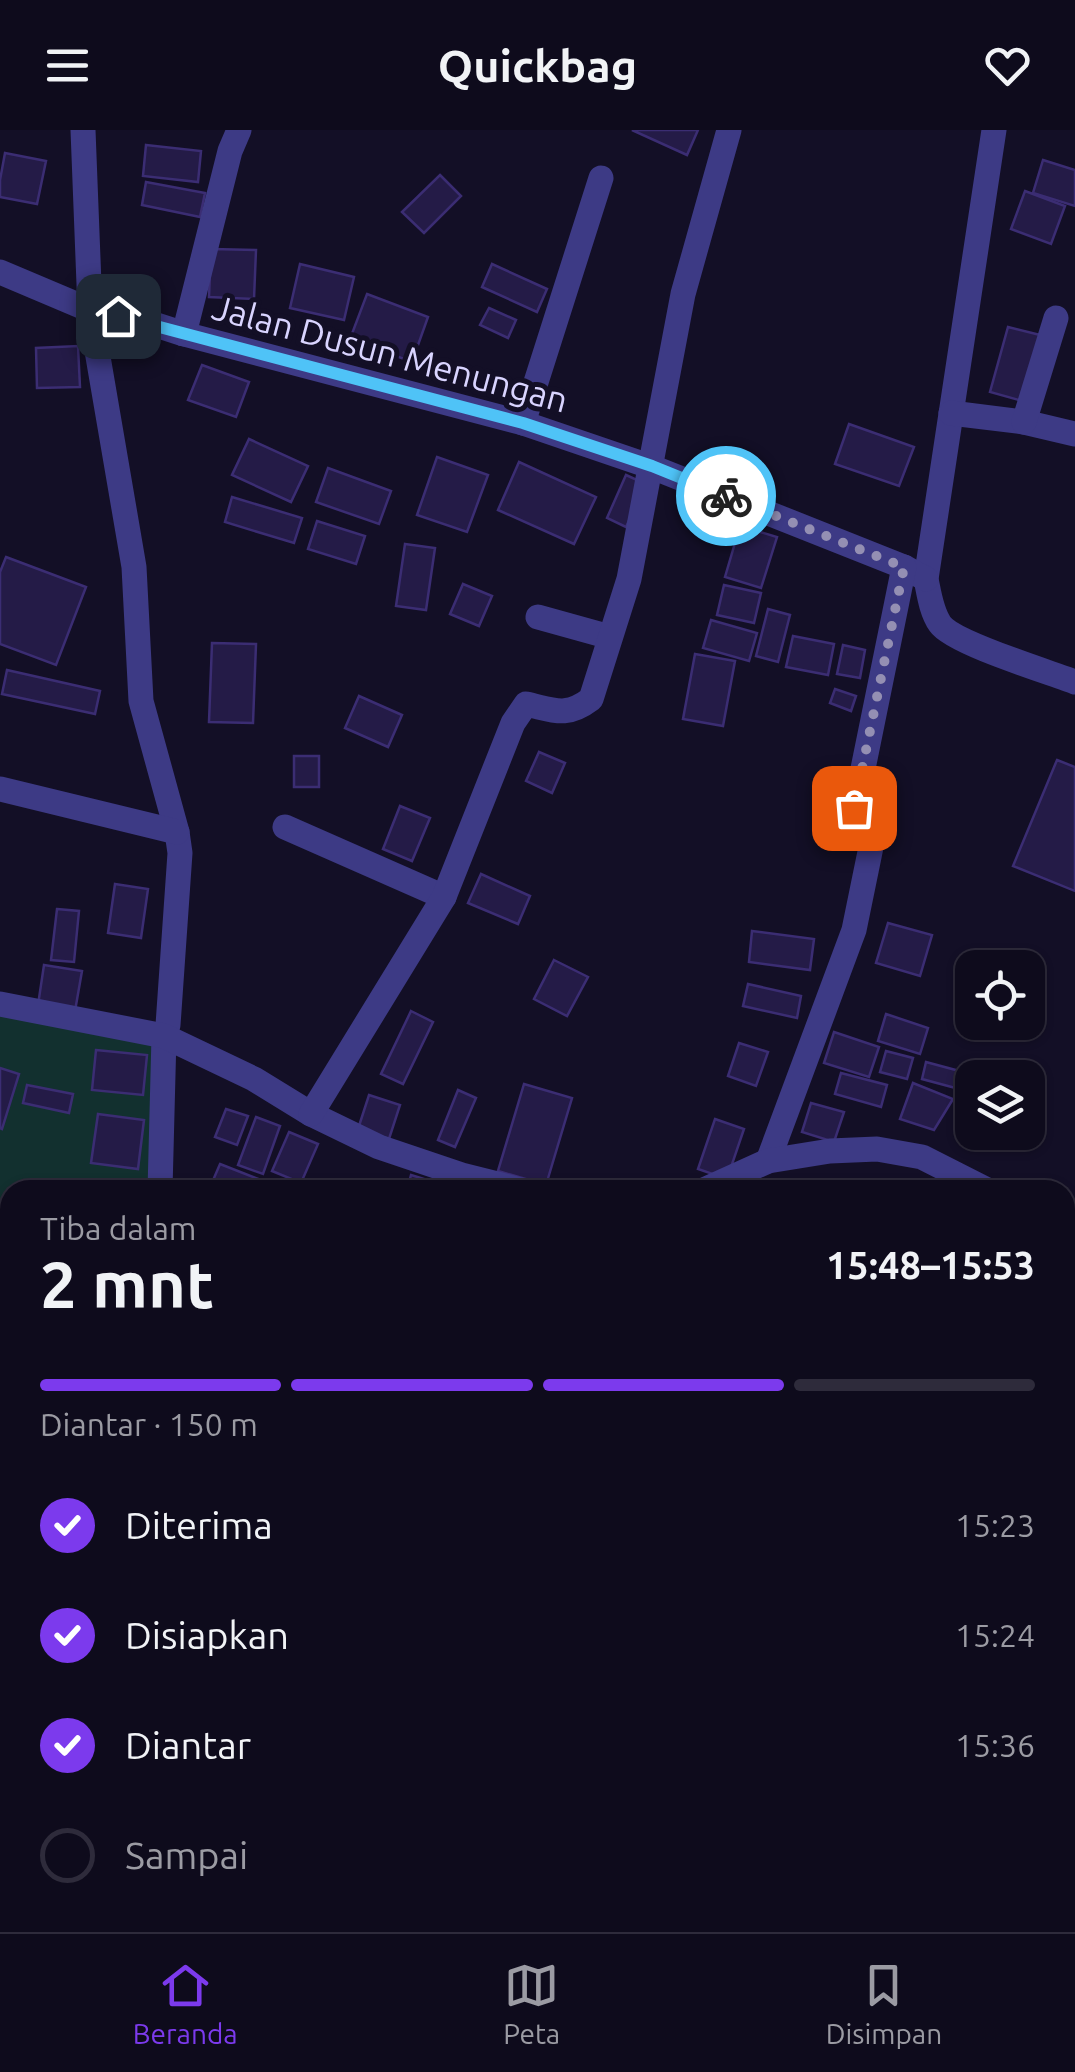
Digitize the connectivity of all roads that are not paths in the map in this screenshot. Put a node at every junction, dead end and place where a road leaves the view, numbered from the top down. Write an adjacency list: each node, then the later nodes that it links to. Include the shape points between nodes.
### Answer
1 (83, 130): 7 (street)
2 (239, 130): 9 (street)
3 (729, 130): 14 (street, via 683,294)
4 (994, 130): 10 (street)
5 (601, 178): 12 (street)
6 (0, 272): 7 (street, Jalan Dusun Menungan)
7 (90, 310): 9 (street, Jalan Dusun Menungan); 21 (street, via 134,567 141,701)
8 (1056, 318): 11 (street)
9 (184, 334): 12 (street, Jalan Dusun Menungan)
10 (952, 413): 11 (street); 15 (street)
11 (1024, 422): 13 (street)
12 (523, 423): 14 (street, Jalan Dusun Menungan)
13 (1075, 434)
14 (652, 466): 15 (street, Jalan Dusun Menungan); 17 (street)
15 (915, 573): 18 (street, via 940,626); 26 (street, via 854,808 871,846 854,930)
16 (538, 617): 17 (street)
17 (610, 637): 22 (street, via 591,699 565,712 526,704 513,723)
18 (1075, 682)
19 (0, 790): 21 (street)
20 (285, 827): 22 (street)
21 (177, 832): 24 (street)
22 (444, 897): 25 (street)
23 (0, 1004): 24 (street)
24 (164, 1036): 25 (street); 27 (street)
25 (310, 1114): 28 (street)
26 (768, 1160): 29 (street); 30 (street, via 876,1149 922,1157)
27 (160, 1180)
28 (453, 1180)
29 (725, 1180)
30 (967, 1180)

